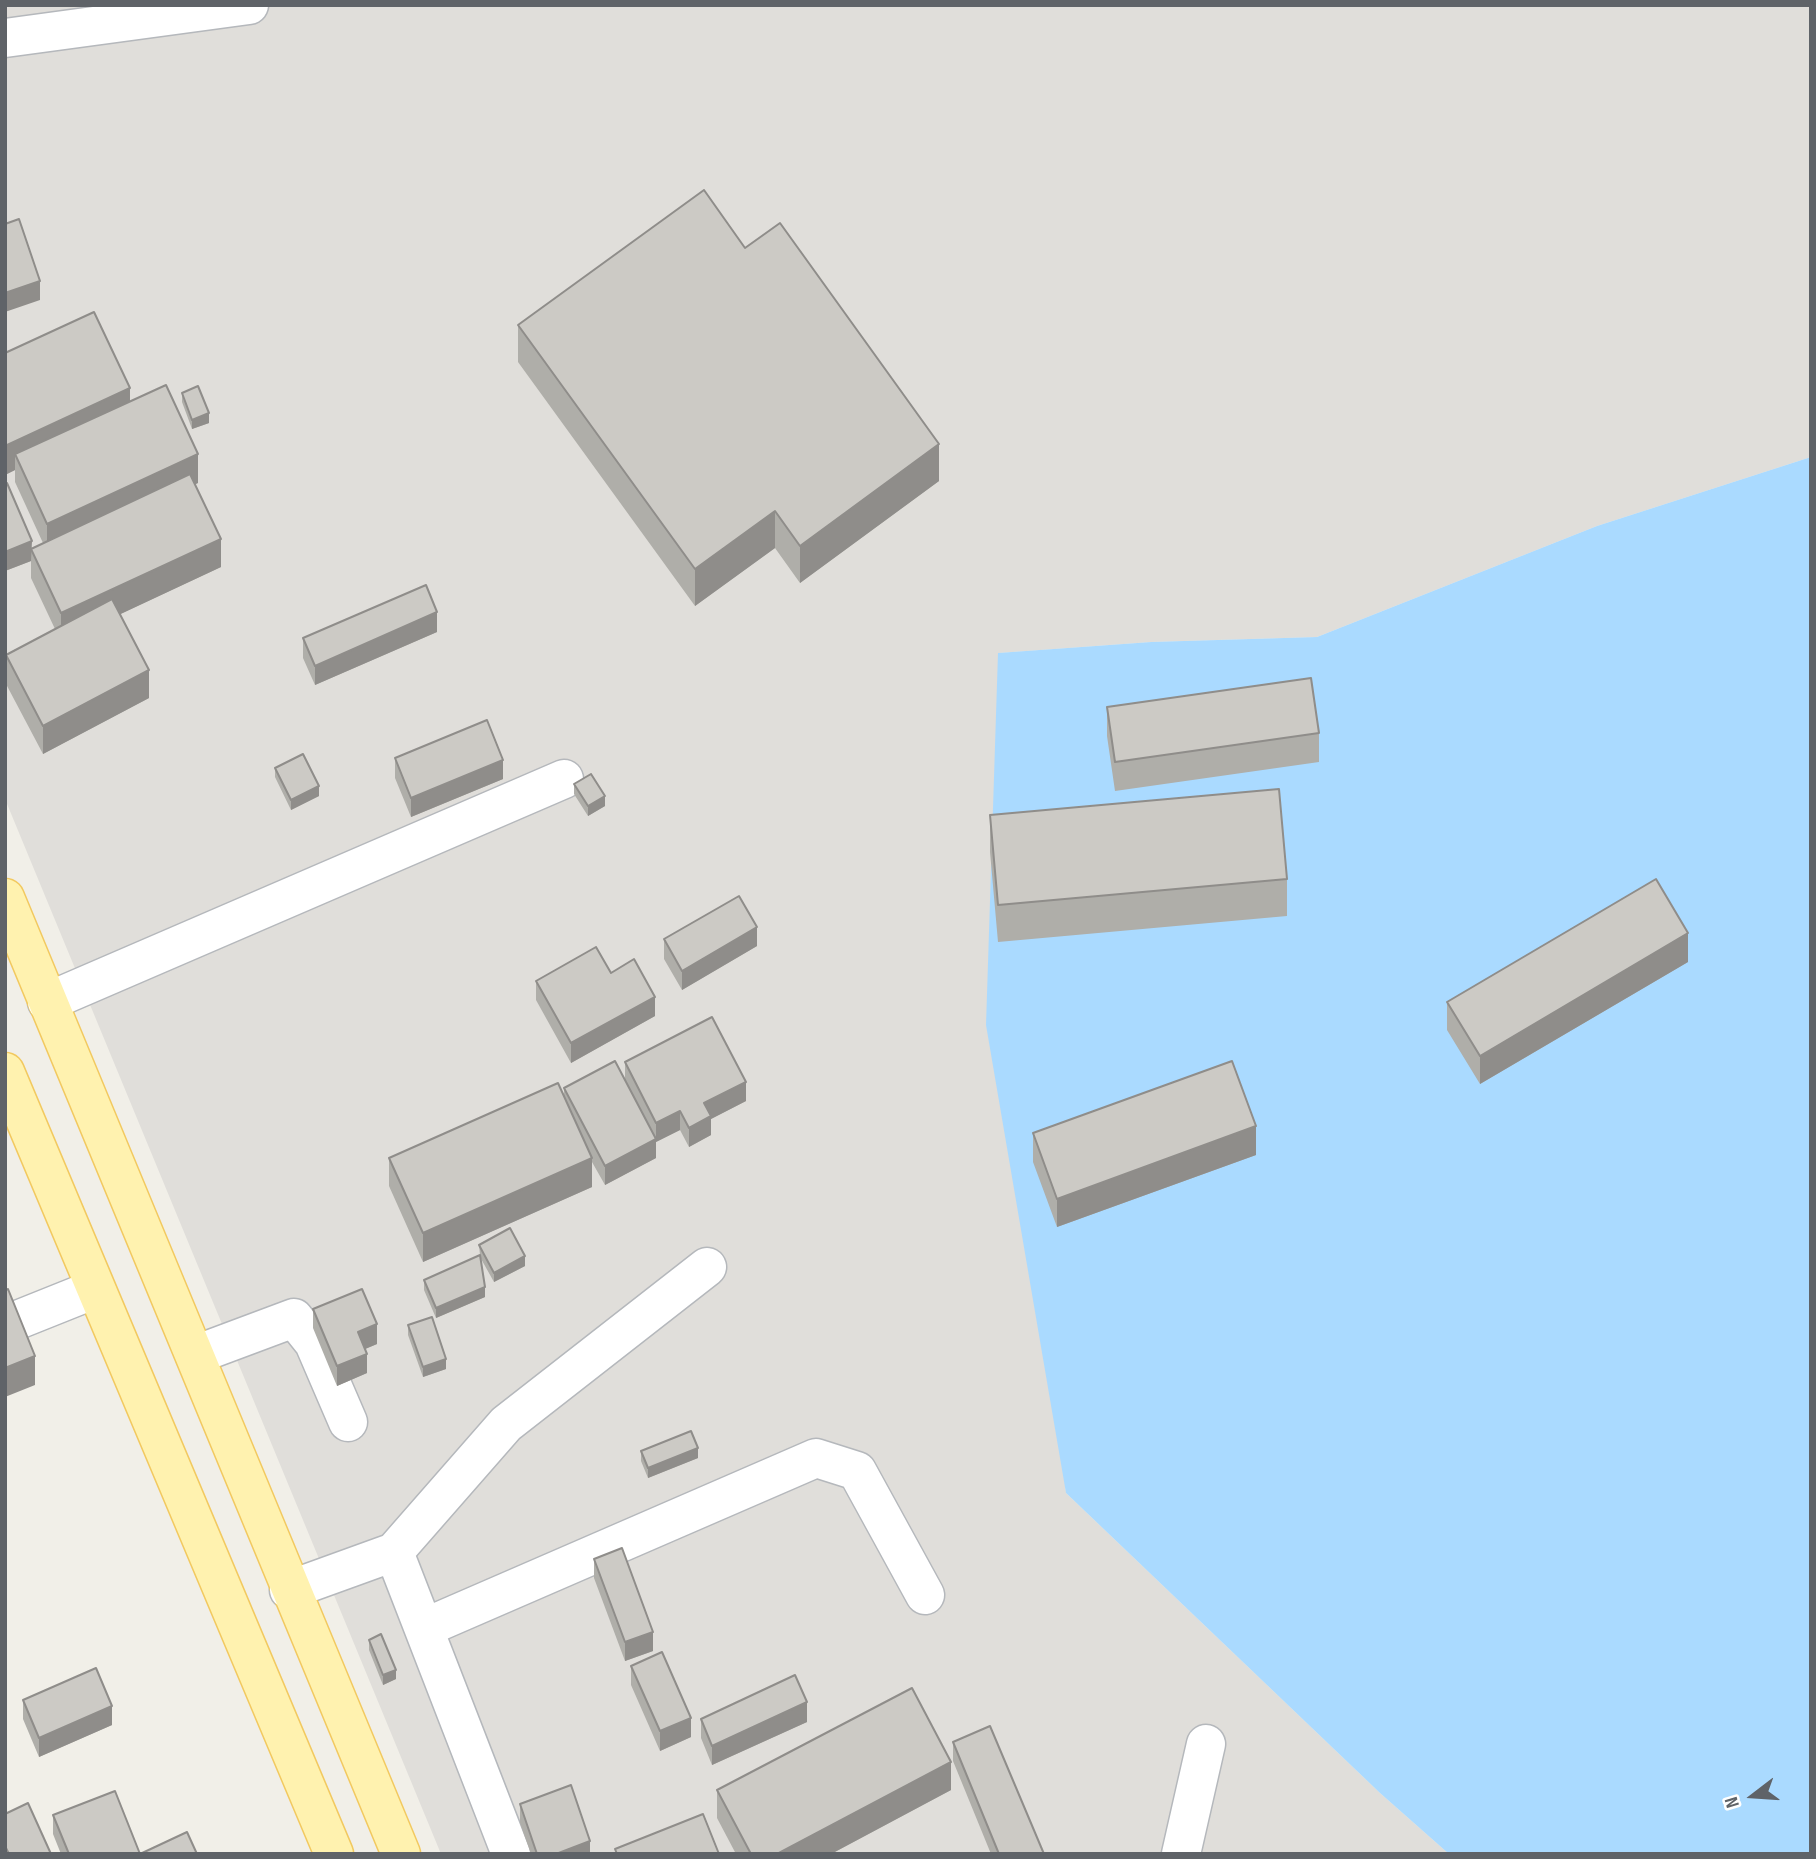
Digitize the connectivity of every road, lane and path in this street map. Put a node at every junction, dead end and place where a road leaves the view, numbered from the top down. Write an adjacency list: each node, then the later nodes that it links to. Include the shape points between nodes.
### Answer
1 (249, 5): 2 (street)
2 (5, 38)
3 (564, 779): 5 (street)
4 (5, 898): 5 (main road)
5 (47, 1002): 10 (main road)
6 (5, 1072): 8 (main road)
7 (707, 1267): 12 (street, via 506,1424)
8 (95, 1289): 9 (street); 17 (main road)
9 (5, 1325)
10 (195, 1355): 11 (street, via 293,1318 313,1343); 13 (main road)
11 (348, 1422)
12 (394, 1552): 13 (street); 15 (street)
13 (289, 1590): 18 (main road)
14 (925, 1595): 15 (street, via 858,1471 816,1458)
15 (424, 1628): 19 (street)
16 (1206, 1744): 20 (street)
17 (334, 1854)
18 (401, 1854)
19 (511, 1854)
20 (1181, 1854)

